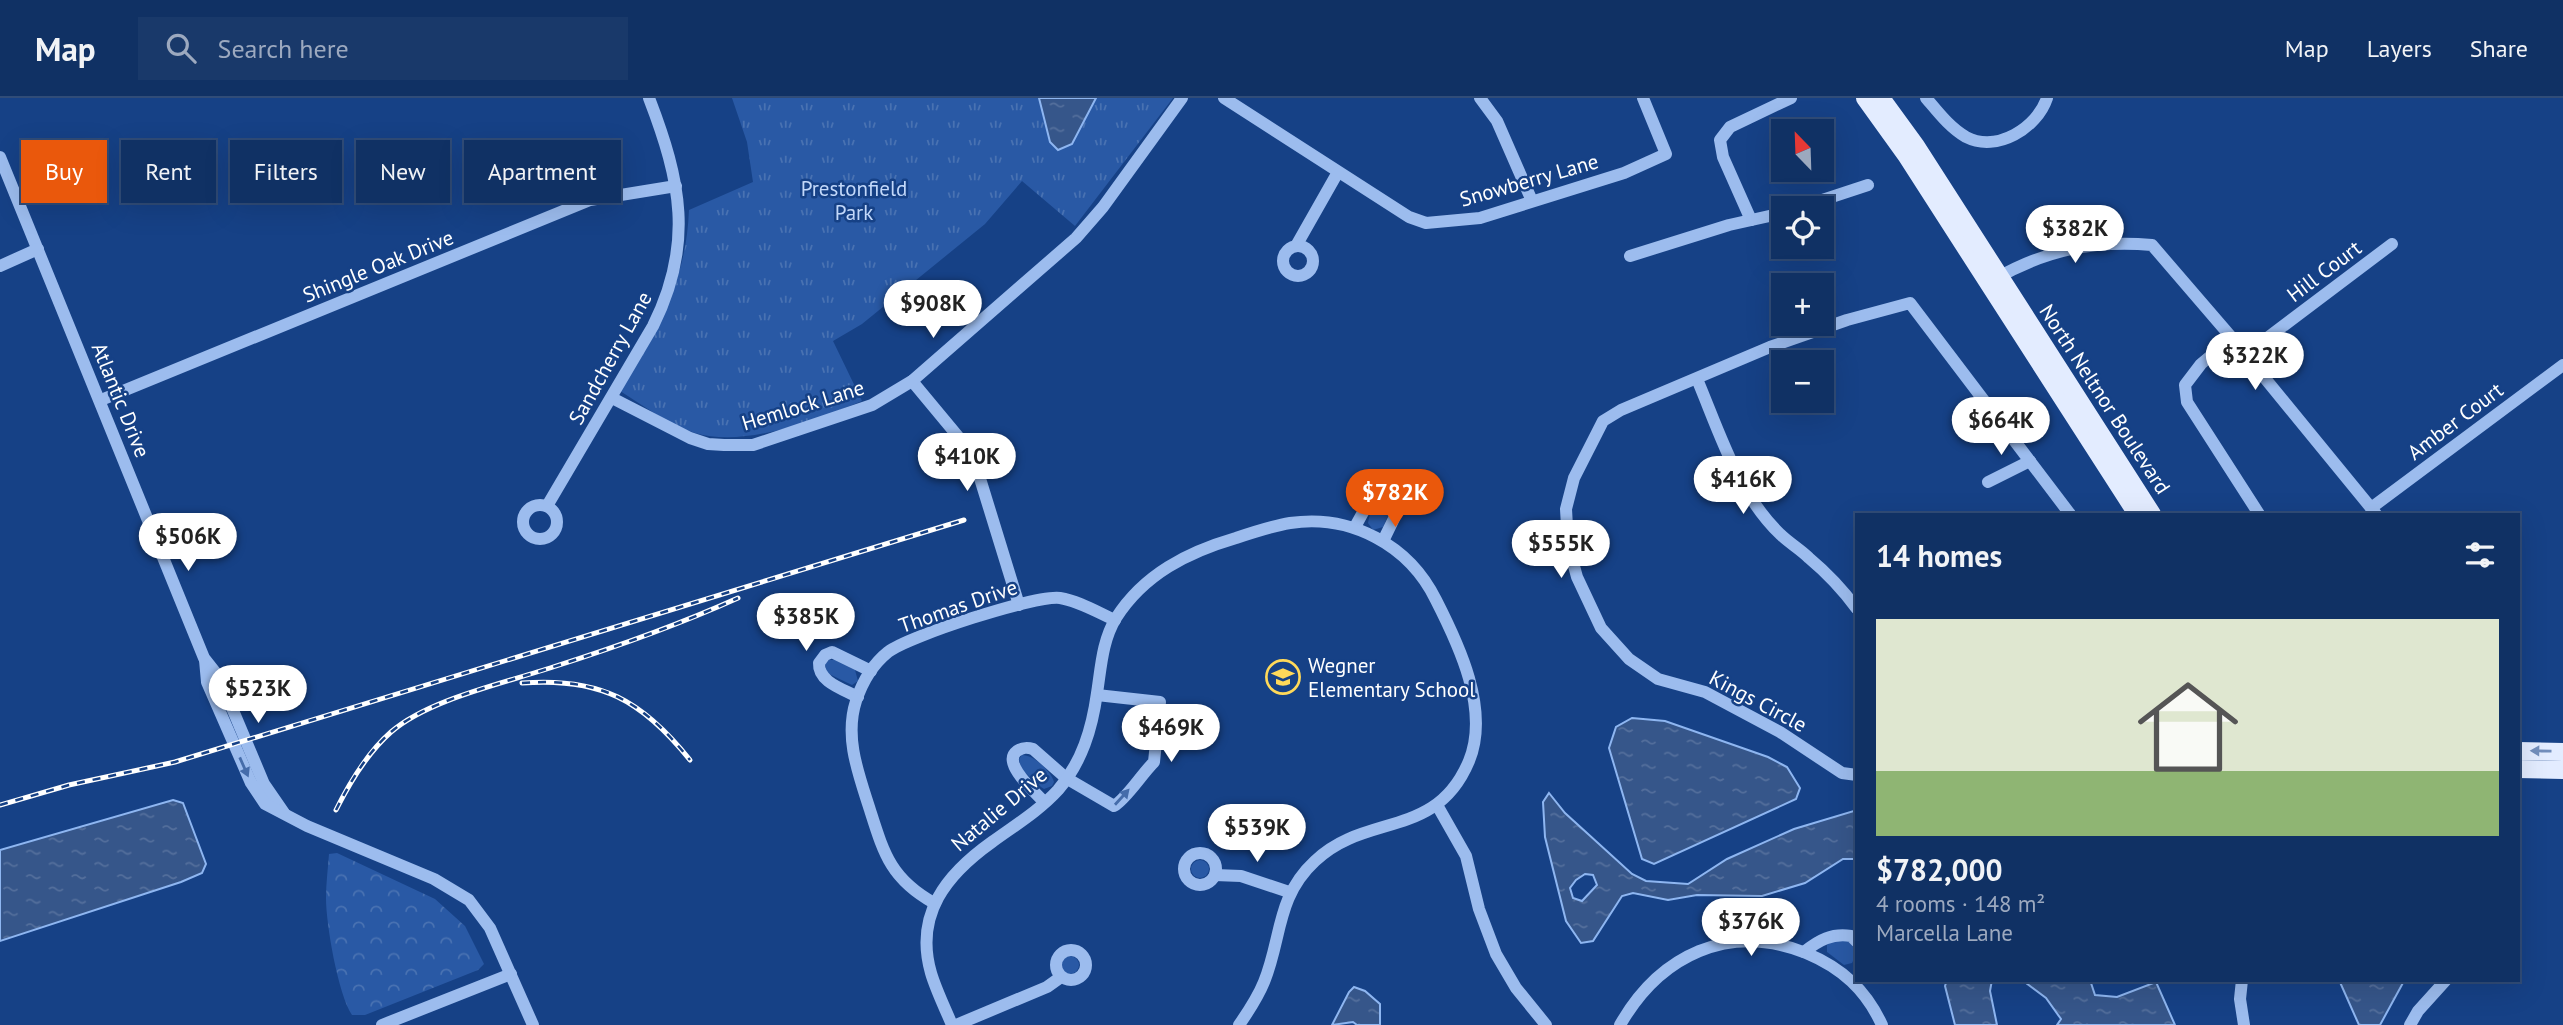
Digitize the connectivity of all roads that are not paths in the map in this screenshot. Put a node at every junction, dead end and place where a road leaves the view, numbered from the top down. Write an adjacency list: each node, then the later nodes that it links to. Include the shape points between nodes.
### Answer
1 (649, 98): 15 (street, Sandcherry Lane)
2 (1182, 98): 30 (street, Hemlock Lane, via 1076,238)
3 (1224, 98): 12 (street, Snowberry Lane)
4 (1480, 98): 17 (street, via 1497,121)
5 (1643, 98): 17 (street, Snowberry Lane, via 1666,154 1624,173)
6 (1791, 98): 19 (street, via 1730,127 1720,139 1723,157)
7 (1865, 98): 13 (main road, North Neltnor Boulevard)
8 (1881, 98): 13 (main road, North Neltnor Boulevard)
9 (1926, 98): 10 (street, via 1957,131 1979,142 2011,137 2028,125)
10 (2047, 98)
11 (0, 157): 22 (street, Atlantic Drive)
12 (1338, 172): 17 (street, Snowberry Lane, via 1426,223 1480,218); 21 (street)
13 (1932, 184): 25 (main road, North Neltnor Boulevard)
14 (1868, 185): 16 (street)
15 (676, 186): 31 (street, Sandcherry Lane, via 680,231 671,280 653,326); 32 (street, Shingle Oak Drive, via 590,200)
16 (1834, 196)
17 (1532, 201)
18 (1771, 216): 19 (street)
19 (1751, 220): 23 (street)
20 (2392, 244): 27 (street, Hill Court)
21 (1296, 246)
22 (38, 249): 24 (street); 32 (street, Atlantic Drive)
23 (1630, 256)
24 (0, 266)
25 (1994, 280): 26 (street, via 2018,266 2084,245 2152,245); 38 (main road, North Neltnor Boulevard); 39 (main road, North Neltnor Boulevard)
26 (2232, 338): 27 (street); 40 (street, via 2201,364 2185,385 2187,402)
27 (2246, 354): 36 (street)
28 (2563, 365): 36 (street, Amber Court)
29 (1697, 379): 33 (street, Kings Circle, via 1775,345 1910,303); 44 (street, via 1739,477 1758,509); 53 (street, Kings Circle, via 1603,421 1574,478 1566,509 1568,544 1577,577 1601,628 1629,659 1658,678 1705,692 1737,708 1842,773)
30 (912, 381): 31 (street, Hemlock Lane, via 872,405 753,445 708,444); 43 (street, via 961,440 978,472)
31 (612, 398): 35 (street, Sandcherry Lane)
32 (101, 400): 62 (street, Atlantic Drive, via 204,657 219,677 264,784 284,813 434,879 469,900 490,928)
33 (2030, 461): 34 (street); 37 (street)
34 (1988, 482)
35 (547, 506)
36 (2373, 511)
37 (2069, 513)
38 (2136, 513)
39 (2151, 513)
40 (2258, 513)
41 (1355, 527): 42 (street); 42 (street, via 1376,489 1394,483 1404,498); 45 (street, via 1293,522 1193,552 1162,569)
42 (1383, 541): 56 (street, via 1416,568 1429,587 1472,686 1476,725 1470,759 1456,785)
43 (1019, 605): 45 (street, Thomas Drive, via 1060,598); 46 (street, Thomas Drive, via 921,635 887,654)
44 (1855, 606)
45 (1115, 620): 47 (street, Natalie Drive, via 1100,663)
46 (871, 671): 48 (street, Thomas Drive); 48 (street, via 832,652 819,663 824,679)
47 (1097, 695): 54 (street, Natalie Drive, via 1080,759); 54 (street, one-way to 47, via 1114,806 1154,762 1160,702)
48 (858, 697): 59 (street, Thomas Drive, via 852,748 882,850 899,878)
49 (2520, 751): 50 (main road, one-way to 49)
50 (2563, 751)
51 (2520, 769): 52 (main road)
52 (2563, 770)
53 (1855, 775)
54 (1066, 778): 55 (street, Natalie Drive); 55 (street, via 1033,749 1018,750 1012,762 1016,771)
55 (1044, 802): 59 (street, Natalie Drive, via 963,863)
56 (1437, 805): 58 (street, via 1408,821 1336,844 1314,861); 72 (street, via 1466,856 1496,954)
57 (1215, 874): 58 (street, via 1241,876)
58 (1289, 892): 71 (street, via 1264,983)
59 (934, 903): 70 (street, Natalie Drive, via 929,961)
60 (1855, 940): 61 (street, via 1851,936 1829,937)
61 (1804, 952): 63 (street); 73 (street, via 1754,941 1699,951 1657,976)
62 (511, 974): 68 (street); 69 (street, Atlantic Drive)
63 (1854, 975)
64 (1061, 977): 70 (street)
65 (1858, 982): 74 (street)
66 (2242, 982): 75 (street)
67 (2441, 982): 76 (street)
68 (382, 1025)
69 (533, 1025)
70 (954, 1025)
71 (1239, 1025)
72 (1546, 1025)
73 (1620, 1025)
74 (1882, 1025)
75 (2244, 1025)
76 (2410, 1025)

